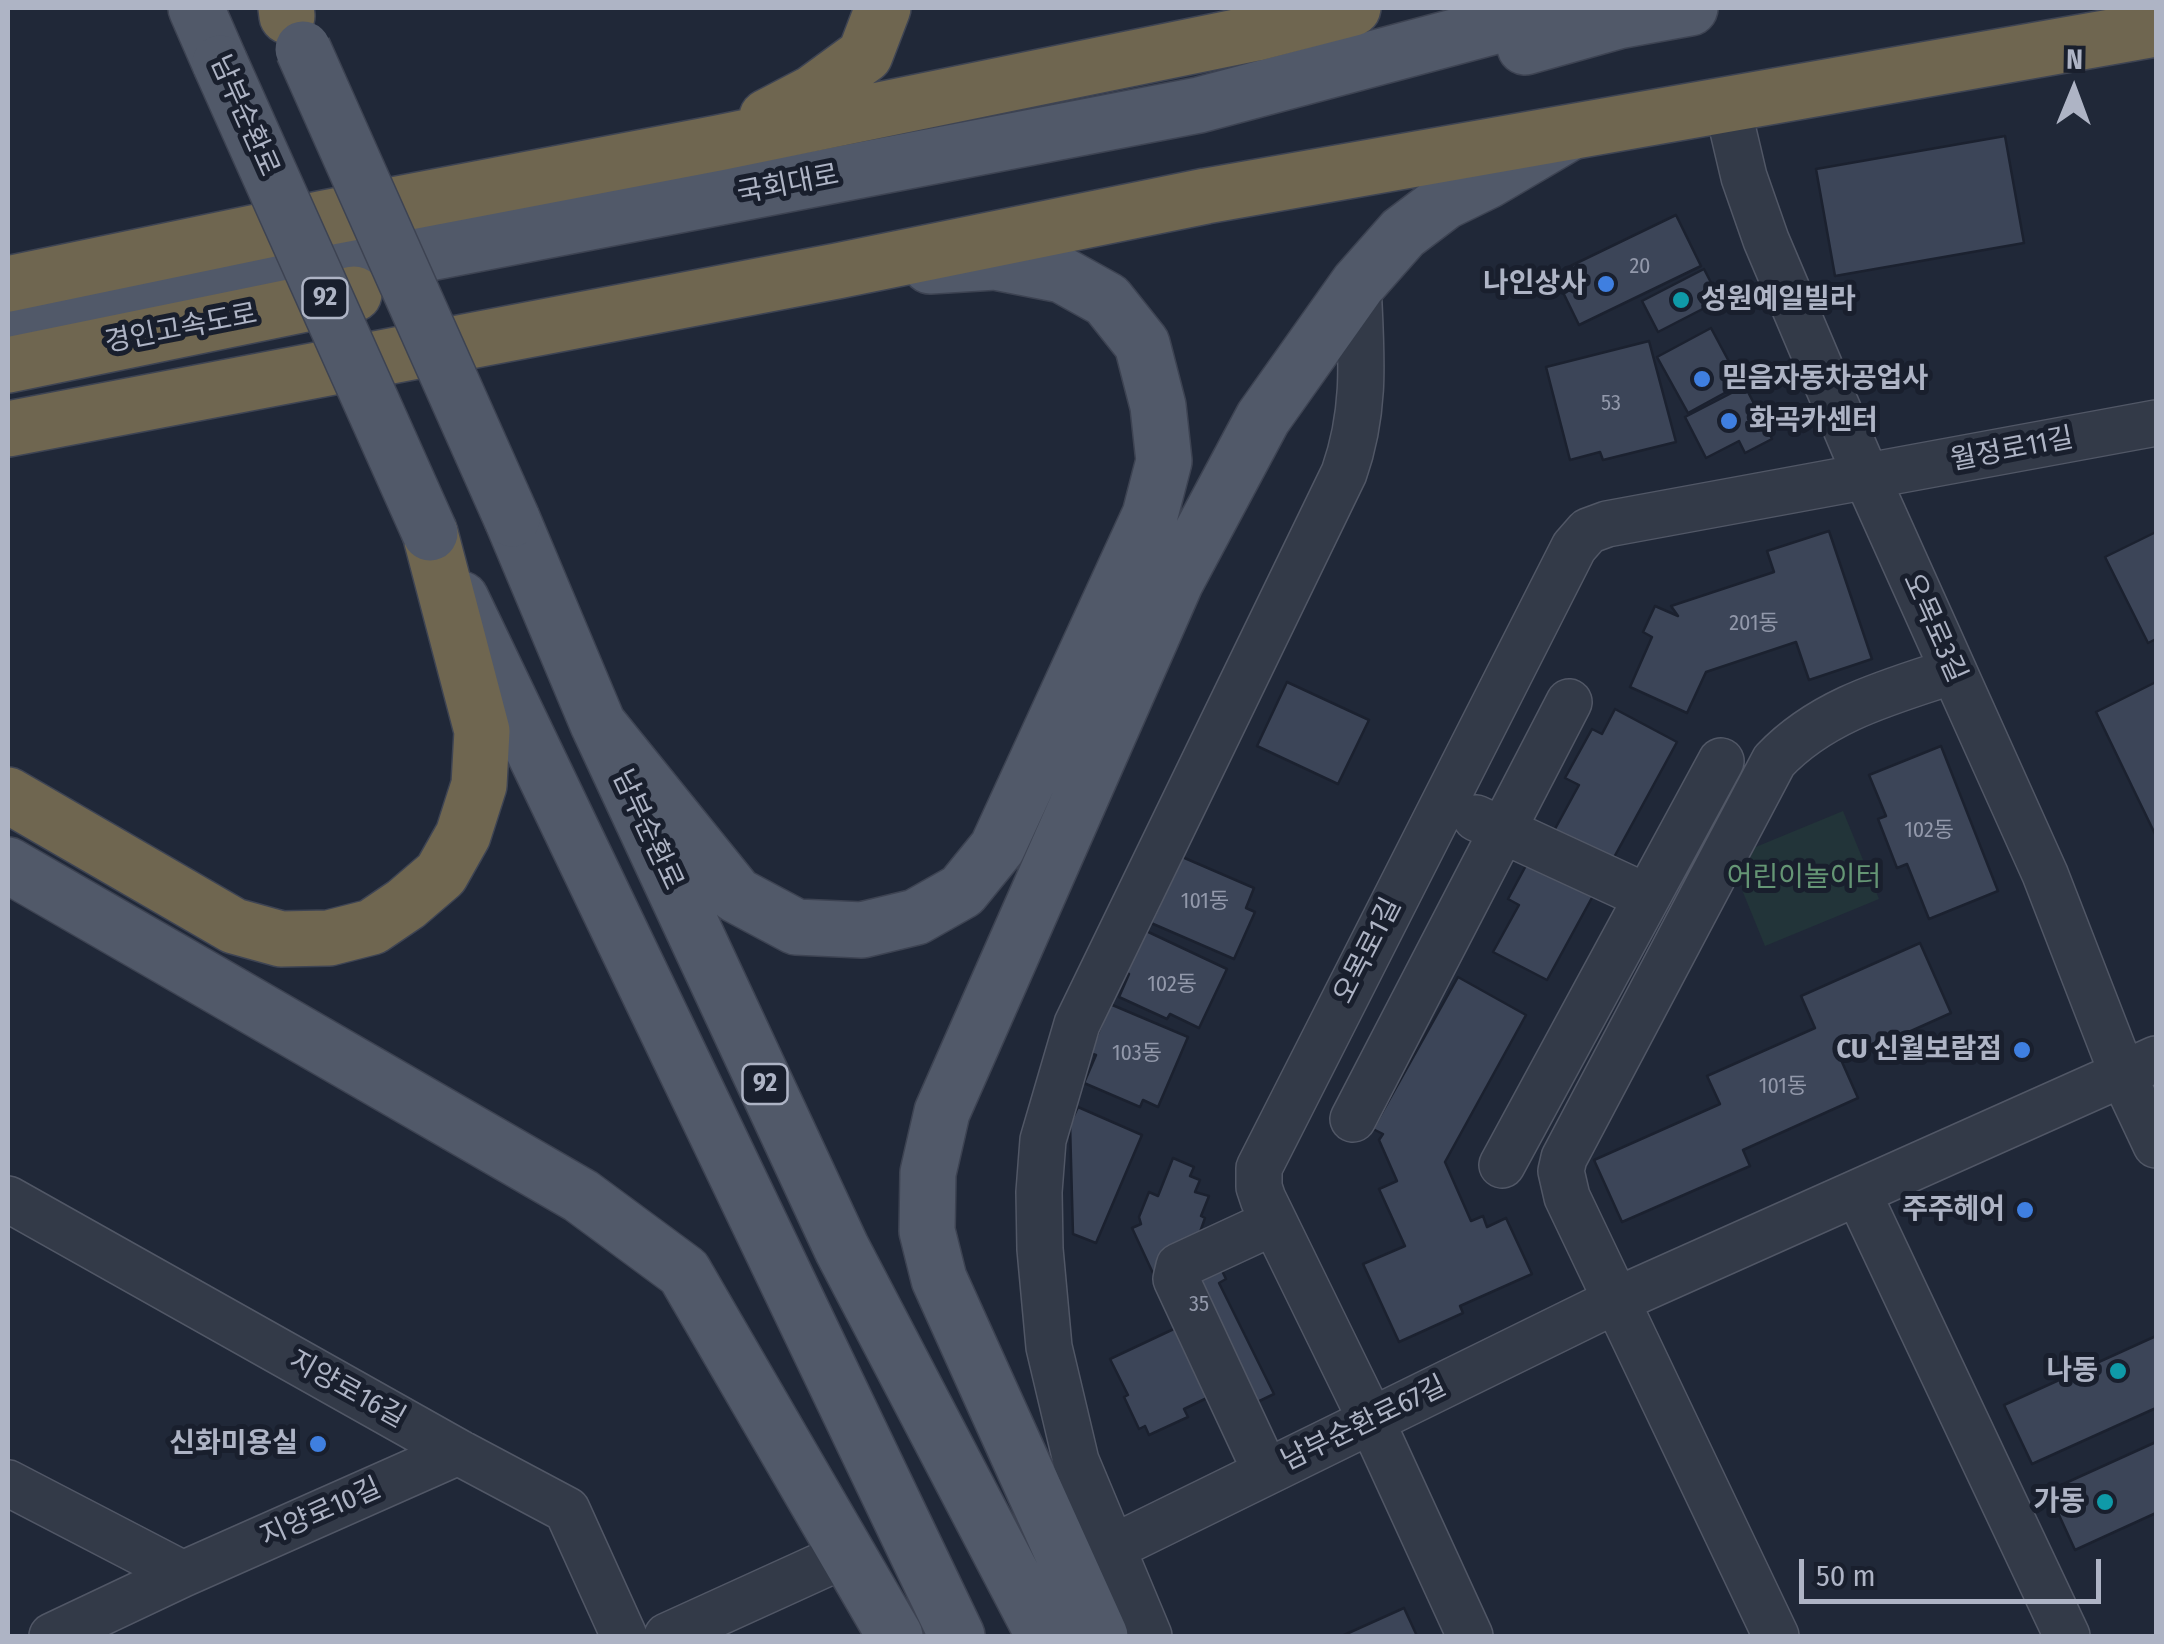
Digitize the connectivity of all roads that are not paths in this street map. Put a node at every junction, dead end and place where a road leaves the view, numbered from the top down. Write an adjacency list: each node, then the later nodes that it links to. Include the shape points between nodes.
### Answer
1 (883, 8): 10 (highway, via 865,54 813,93)
2 (1353, 8): 10 (highway)
3 (1562, 8): 15 (main road, 국회대로, via 1199,106)
4 (1690, 8): 14 (main road, 국회대로, via 1618,21 1192,138 775,222)
5 (290, 20): 23 (main road, 남부순환로 / 92, bridge)
6 (203, 28): 20 (main road, 남부순환로 / 92, bridge)
7 (2156, 29): 8 (highway)
8 (1728, 105): 9 (highway); 19 (street, 오목로3길, via 1766,240)
9 (1571, 132): 11 (highway, via 1206,196); 13 (main road, via 1444,202 1403,232)
10 (718, 143): 12 (highway)
11 (838, 271): 18 (highway); 23 (main road, via 995,262 1062,275 1107,300 1142,344 1164,462 1150,515 997,848 962,891 916,916 862,930 796,927 736,895)
12 (8, 284)
13 (1358, 284): 42 (street, via 1360,416 1350,459 1078,1024 1043,1140 1040,1249 1049,1347 1076,1462); 51 (main road, via 1263,418 1176,580 942,1112 928,1173 927,1230 939,1279)
14 (354, 294): 16 (highway, 경인고속도로)
15 (8, 334)
16 (8, 364)
17 (2156, 423): 19 (street, 월정로11길)
18 (8, 429)
19 (1867, 478): 21 (street, 오목로3길); 26 (street, 오목로1길, via 1588,531)
20 (430, 533): 25 (highway, via 482,731 478,786 463,835 441,874 372,927 329,938 281,939 234,926); 49 (main road, 남부순환로 / 92)
21 (1953, 671): 30 (street, 오목로3길); 37 (street, via 1865,700 1811,729 1774,761 1564,1158 1566,1197)
22 (1569, 702): 27 (street)
23 (598, 724): 50 (main road, 남부순환로 / 92, via 842,1248)
24 (1721, 761): 29 (street)
25 (8, 795)
26 (1444, 802): 27 (street); 36 (street, 오목로1길, via 1262,1158 1258,1187)
27 (1503, 830): 29 (street); 31 (street)
28 (8, 865): 43 (main road, via 581,1196 684,1272)
29 (1647, 897): 33 (street)
30 (2140, 1068): 32 (street, 오목로3길); 34 (street, 남부순환로67길)
31 (1353, 1119)
32 (2156, 1145)
33 (1502, 1165)
34 (1858, 1193): 37 (street, 남부순환로67길); 55 (street)
35 (8, 1200): 39 (street, 지양로16길)
36 (1274, 1222): 38 (street, 오목로1길); 40 (street, via 1179,1266 1176,1274)
37 (1617, 1300): 38 (street, 남부순환로67길); 54 (street)
38 (1370, 1420): 40 (street, 남부순환로67길); 53 (street, 오목로1길)
39 (458, 1452): 44 (street, 지양로10길); 46 (street, 지양로16길, via 567,1510)
40 (1266, 1472): 42 (street, 남부순환로67길)
41 (8, 1483): 44 (street)
42 (1112, 1548): 52 (street)
43 (847, 1554): 47 (street); 48 (main road)
44 (183, 1574): 45 (street, 지양로10길)
45 (52, 1636)
46 (624, 1636)
47 (667, 1636)
48 (895, 1636)
49 (957, 1636)
50 (1044, 1636)
51 (1100, 1636)
52 (1149, 1636)
53 (1470, 1636)
54 (1776, 1636)
55 (2067, 1636)

